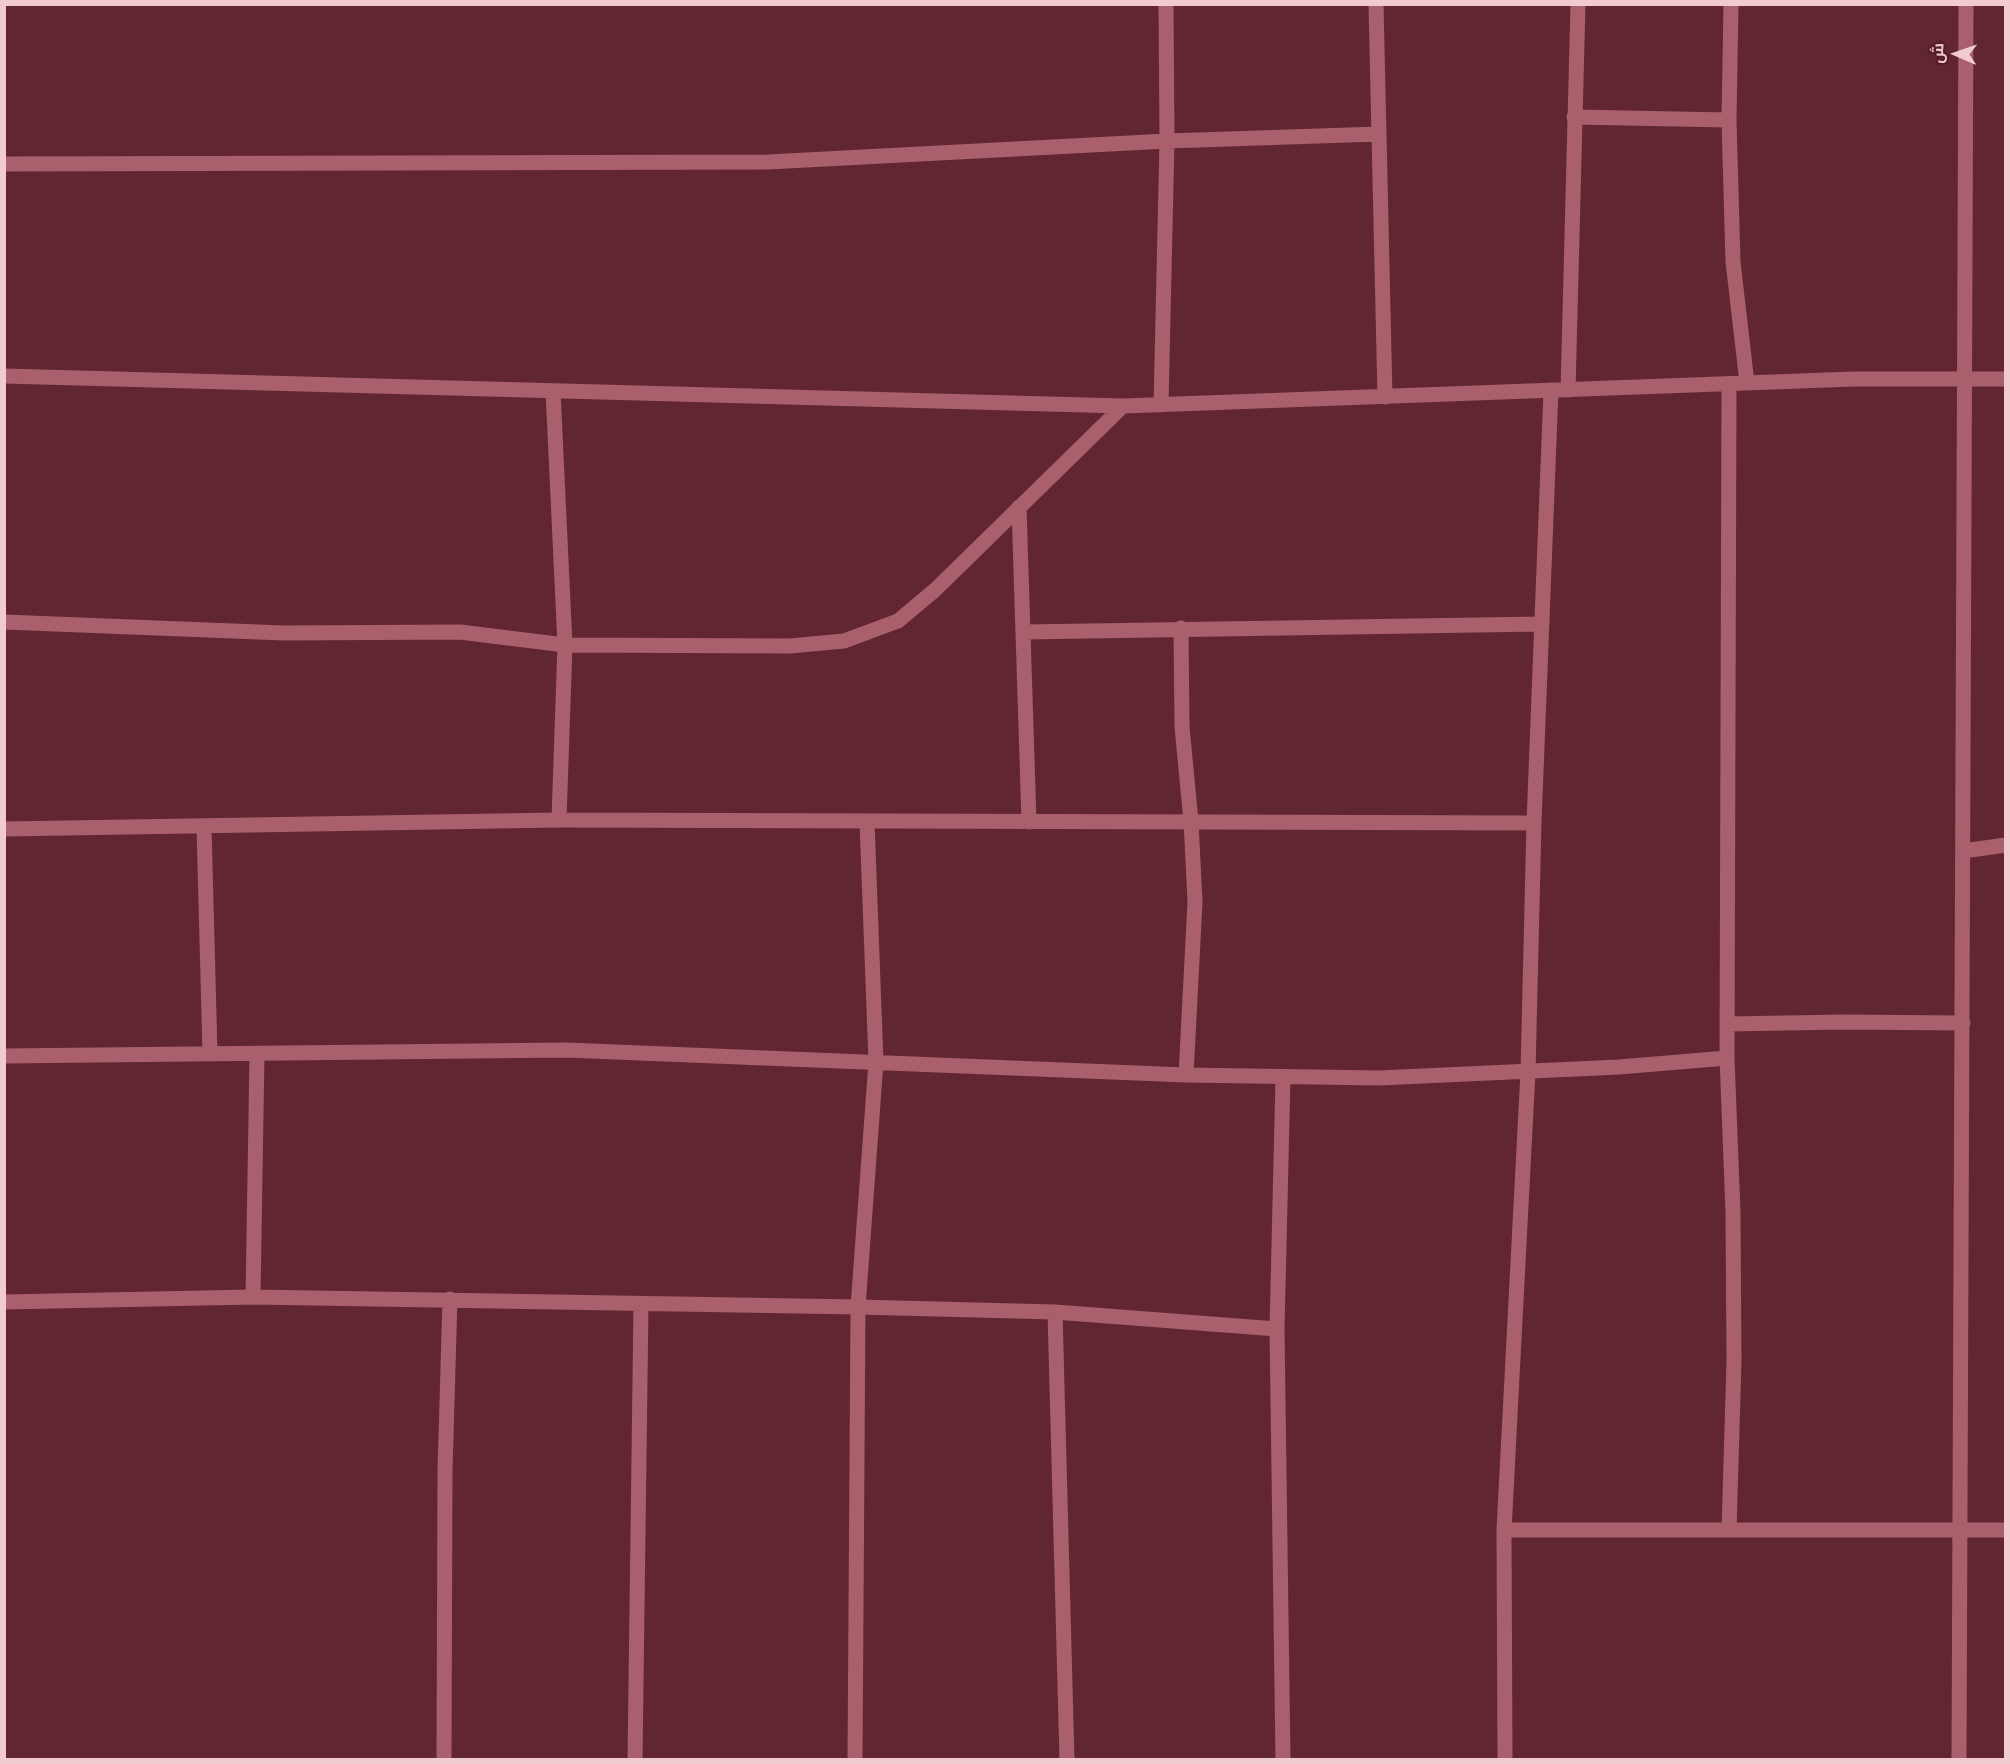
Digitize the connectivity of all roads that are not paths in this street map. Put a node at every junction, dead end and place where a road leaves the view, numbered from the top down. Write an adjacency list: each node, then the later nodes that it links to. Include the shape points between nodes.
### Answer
1 (1166, 4): 9 (street)
2 (1376, 4): 8 (street)
3 (1578, 4): 6 (street)
4 (1731, 4): 7 (street)
5 (1966, 4): 12 (street)
6 (1574, 117): 7 (street); 17 (street)
7 (1729, 120): 14 (street, via 1733,262)
8 (1379, 134): 9 (street); 19 (street)
9 (1167, 141): 10 (street, via 768,162); 20 (street)
10 (4, 164)
11 (4, 376): 18 (street)
12 (1966, 379): 13 (street); 14 (street); 36 (street)
13 (2006, 379)
14 (1747, 383): 15 (street)
15 (1729, 384): 17 (street); 38 (street)
16 (1551, 390): 17 (street); 19 (street); 24 (street)
17 (1568, 390)
18 (554, 391): 21 (street); 27 (street)
19 (1384, 397): 20 (street)
20 (1161, 405): 21 (street)
21 (1122, 406): 22 (street)
22 (1019, 507): 26 (street); 27 (street, via 898,621 844,641 790,646)
23 (4, 622): 27 (street, via 284,633 460,632)
24 (1542, 624): 25 (street); 32 (street)
25 (1181, 628): 26 (street); 29 (street, via 1182,727)
26 (1024, 632): 31 (street)
27 (565, 645): 28 (street)
28 (559, 820): 30 (street); 33 (street)
29 (1191, 821): 31 (street); 32 (street); 45 (street, via 1195,902)
30 (867, 822): 31 (street); 43 (street)
31 (1029, 822)
32 (1534, 824): 44 (street)
33 (204, 827): 34 (street); 39 (street)
34 (4, 829)
35 (2006, 845): 36 (street)
36 (1963, 851): 37 (street)
37 (1963, 1023): 38 (street); 54 (street)
38 (1728, 1024): 42 (street)
39 (210, 1053): 40 (street); 41 (street)
40 (257, 1054): 43 (street, via 566,1050); 47 (street)
41 (4, 1056)
42 (1727, 1058): 44 (street); 56 (street, via 1734,1361)
43 (876, 1062): 45 (street); 51 (street)
44 (1528, 1072): 46 (street); 55 (street)
45 (1186, 1075): 46 (street)
46 (1283, 1077): 53 (street)
47 (253, 1297): 48 (street); 49 (street)
48 (450, 1299): 50 (street); 58 (street)
49 (4, 1302)
50 (641, 1304): 51 (street); 59 (street)
51 (858, 1307): 52 (street); 60 (street)
52 (1055, 1312): 53 (street); 61 (street)
53 (1277, 1329): 62 (street)
54 (1962, 1529): 56 (street); 57 (street); 64 (street)
55 (1504, 1530): 56 (street); 63 (street)
56 (1729, 1530)
57 (2006, 1530)
58 (444, 1760)
59 (635, 1760)
60 (855, 1760)
61 (1067, 1760)
62 (1283, 1760)
63 (1505, 1760)
64 (1959, 1760)

